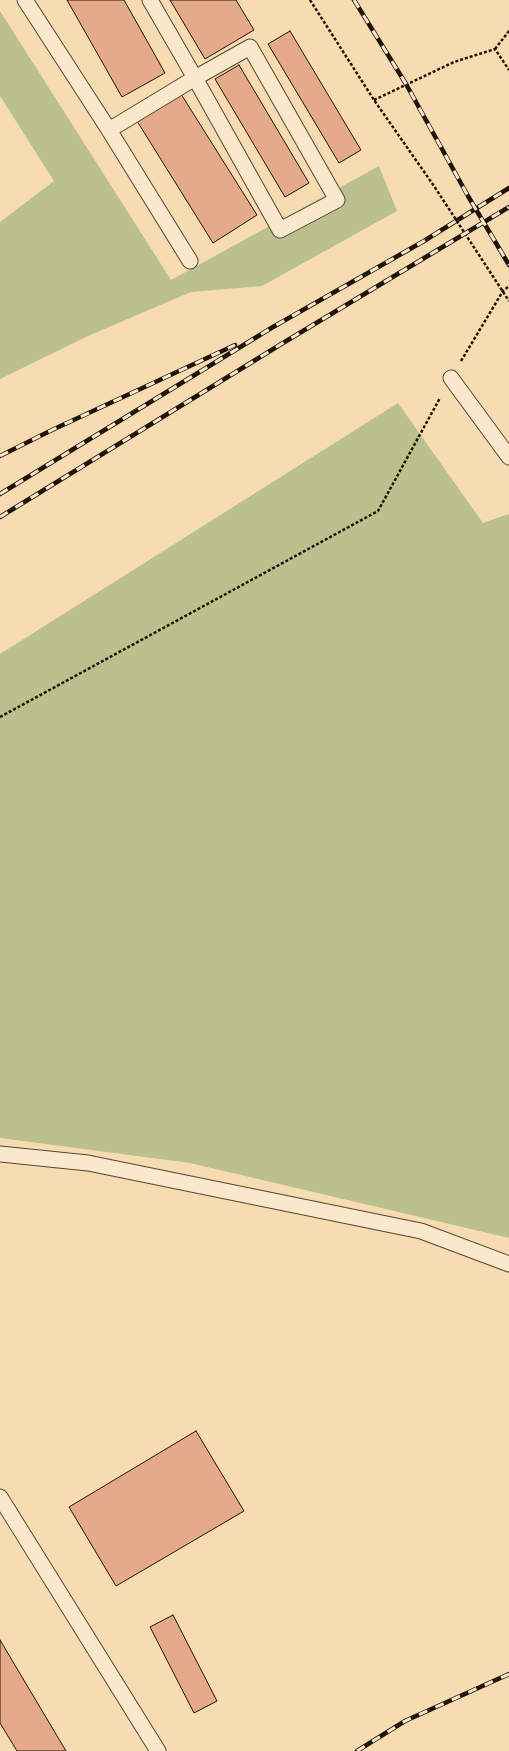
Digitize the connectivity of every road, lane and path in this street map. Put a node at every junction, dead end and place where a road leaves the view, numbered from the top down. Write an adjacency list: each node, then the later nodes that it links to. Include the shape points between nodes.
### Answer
1 (25, 0): 9 (lane)
2 (150, 0): 7 (lane)
3 (310, 0): 8 (path)
4 (509, 31): 5 (path)
5 (495, 49): 6 (path); 8 (path, via 454,62)
6 (509, 70)
7 (195, 78): 7 (lane, via 250,47 337,200 280,230); 9 (lane)
8 (374, 100): 12 (path)
9 (109, 130): 10 (lane)
10 (190, 261)
11 (509, 286): 12 (path)
12 (503, 291): 13 (path); 14 (path)
13 (509, 301)
14 (452, 378): 15 (lane); 16 (path, via 378,511)
15 (509, 457)
16 (0, 717)
17 (0, 1154): 18 (lane, via 88,1163 413,1229)
18 (509, 1264)
19 (0, 1497): 20 (lane)
20 (158, 1751)

